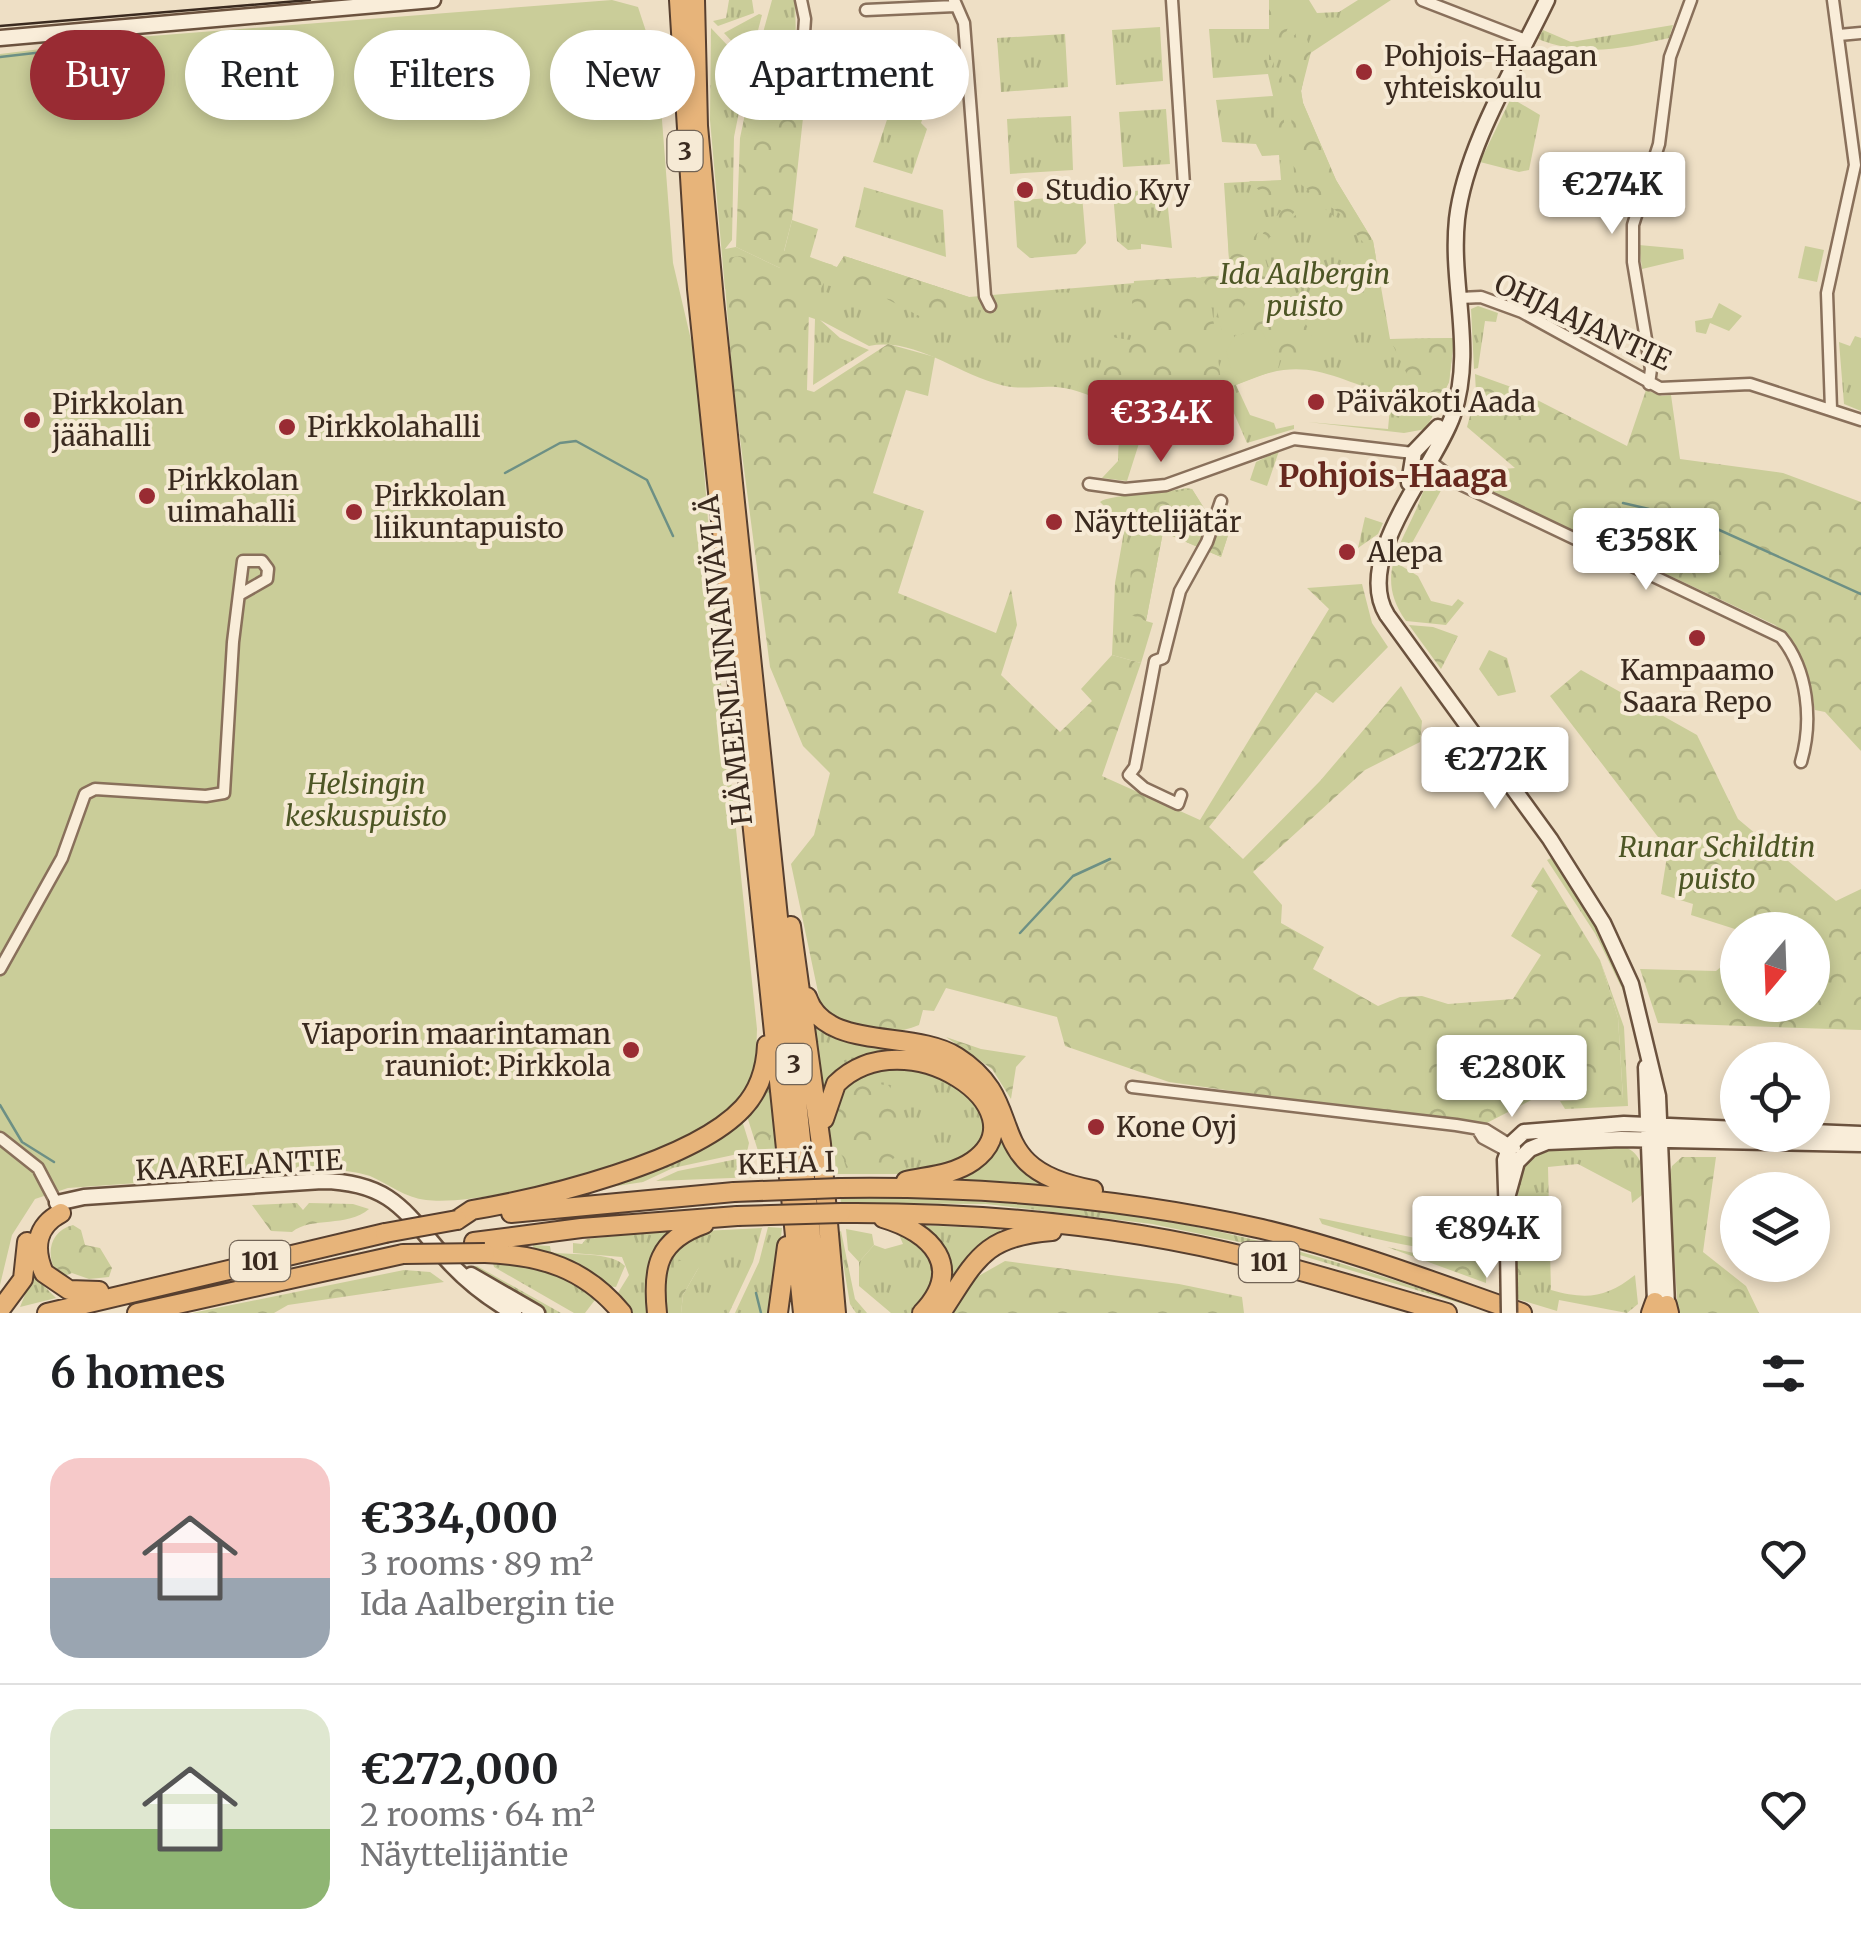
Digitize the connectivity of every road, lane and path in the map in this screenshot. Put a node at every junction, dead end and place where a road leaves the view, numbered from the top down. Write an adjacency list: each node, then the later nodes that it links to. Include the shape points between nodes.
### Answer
1 (433, 0): 14 (main road)
2 (1172, 0): 16 (street)
3 (1422, 0): 15 (street)
4 (1547, 0): 15 (main road)
5 (1691, 0): 19 (street, via 1670,57 1659,144 1633,225)
6 (1833, 0): 13 (street)
7 (802, 1): 11 (street)
8 (955, 3): 10 (street); 18 (street, via 964,23)
9 (687, 6): 28 (highway, HÄMEENLINNANVÄYLÄ / 3); 30 (highway, HÄMEENLINNANVÄYLÄ / 3, via 697,289)
10 (866, 10)
11 (802, 30)
12 (1861, 33): 13 (street)
13 (1839, 35): 20 (street, via 1855,165 1827,293)
14 (0, 38)
15 (1528, 40): 17 (main road, via 1466,177 1456,238)
16 (1184, 184)
17 (1460, 298): 19 (street, OHJAAJANTIE, via 1481,296 1522,312); 22 (main road, via 1465,360 1450,424)
18 (990, 306)
19 (1649, 384): 20 (street, OHJAAJANTIE, via 1750,384)
20 (1831, 409): 21 (street, OHJAAJANTIE)
21 (1861, 420)
22 (1423, 457): 23 (street, via 1294,439 1166,485); 26 (street, via 1458,484 1781,637 1804,680); 34 (main road, via 1381,563 1378,597 1614,943 1647,1047)
23 (1089, 484)
24 (1221, 501): 27 (street, via 1180,591 1163,658 1155,662 1129,776 1178,804)
25 (240, 595): 31 (street, via 224,793 85,794 62,858)
26 (1801, 762)
27 (1181, 796)
28 (768, 815): 29 (highway); 64 (highway, HÄMEENLINNANVÄYLÄ / 3)
29 (795, 952): 38 (highway); 42 (highway, via 808,1001 824,1022 852,1034 948,1051 991,1090 1029,1167)
30 (766, 954): 45 (highway, HÄMEENLINNANVÄYLÄ / 3); 47 (highway, via 765,1068 733,1118 648,1161 570,1188 472,1210)
31 (0, 970)
32 (1132, 1087): 40 (street, via 1478,1130)
33 (1720, 1130): 34 (main road)
34 (1653, 1133): 39 (main road); 40 (main road, via 1539,1128 1524,1132); 54 (main road)
35 (1830, 1133): 36 (main road)
36 (1861, 1134)
37 (0, 1138): 43 (street, via 38,1168)
38 (821, 1144): 41 (highway, via 828,1097 864,1065 914,1059 966,1082 990,1120 981,1155 951,1172); 50 (highway)
39 (1861, 1144)
40 (1514, 1151): 70 (main road, bridge, via 1506,1198)
41 (877, 1188): 42 (highway, KEHÄ I / 101); 47 (highway, KEHÄ I / 101, bridge, via 734,1192)
42 (1130, 1205): 71 (highway, KEHÄ I / 101, via 1297,1238)
43 (59, 1208): 51 (highway, via 38,1241 50,1280 79,1292); 53 (main road, KAARELANTIE, via 104,1198 350,1182 397,1202); 55 (highway, via 32,1227 22,1279)
44 (863, 1212): 46 (highway, KEHÄ I / 101, bridge); 48 (highway, KEHÄ I / 101, via 973,1215); 67 (highway, via 912,1228 938,1253 941,1282)
45 (793, 1216): 62 (highway); 63 (highway, HÄMEENLINNANVÄYLÄ / 3)
46 (730, 1217): 49 (highway, KEHÄ I / 101, via 577,1228); 61 (highway, via 683,1231 666,1245)
47 (457, 1220): 51 (highway, KEHÄ I / 101, bridge)
48 (1087, 1229): 68 (highway, via 1018,1234 995,1243 966,1272); 69 (highway, KEHÄ I / 101, via 1255,1258)
49 (479, 1248): 52 (highway, KEHÄ I / 101, bridge, via 403,1254); 60 (highway, via 564,1266)
50 (834, 1266): 65 (highway); 66 (highway)
51 (135, 1290): 56 (highway, KEHÄ I / 101)
52 (210, 1296): 57 (highway, KEHÄ I / 101); 58 (highway)
53 (502, 1307): 59 (main road, KAARELANTIE)
54 (1660, 1308)
55 (0, 1310)
56 (47, 1313)
57 (137, 1313)
58 (170, 1313)
59 (537, 1313)
60 (622, 1313)
61 (656, 1313)
62 (778, 1313)
63 (803, 1313)
64 (819, 1313)
65 (836, 1313)
66 (851, 1313)
67 (922, 1313)
68 (941, 1313)
69 (1447, 1313)
70 (1509, 1313)
71 (1522, 1313)

